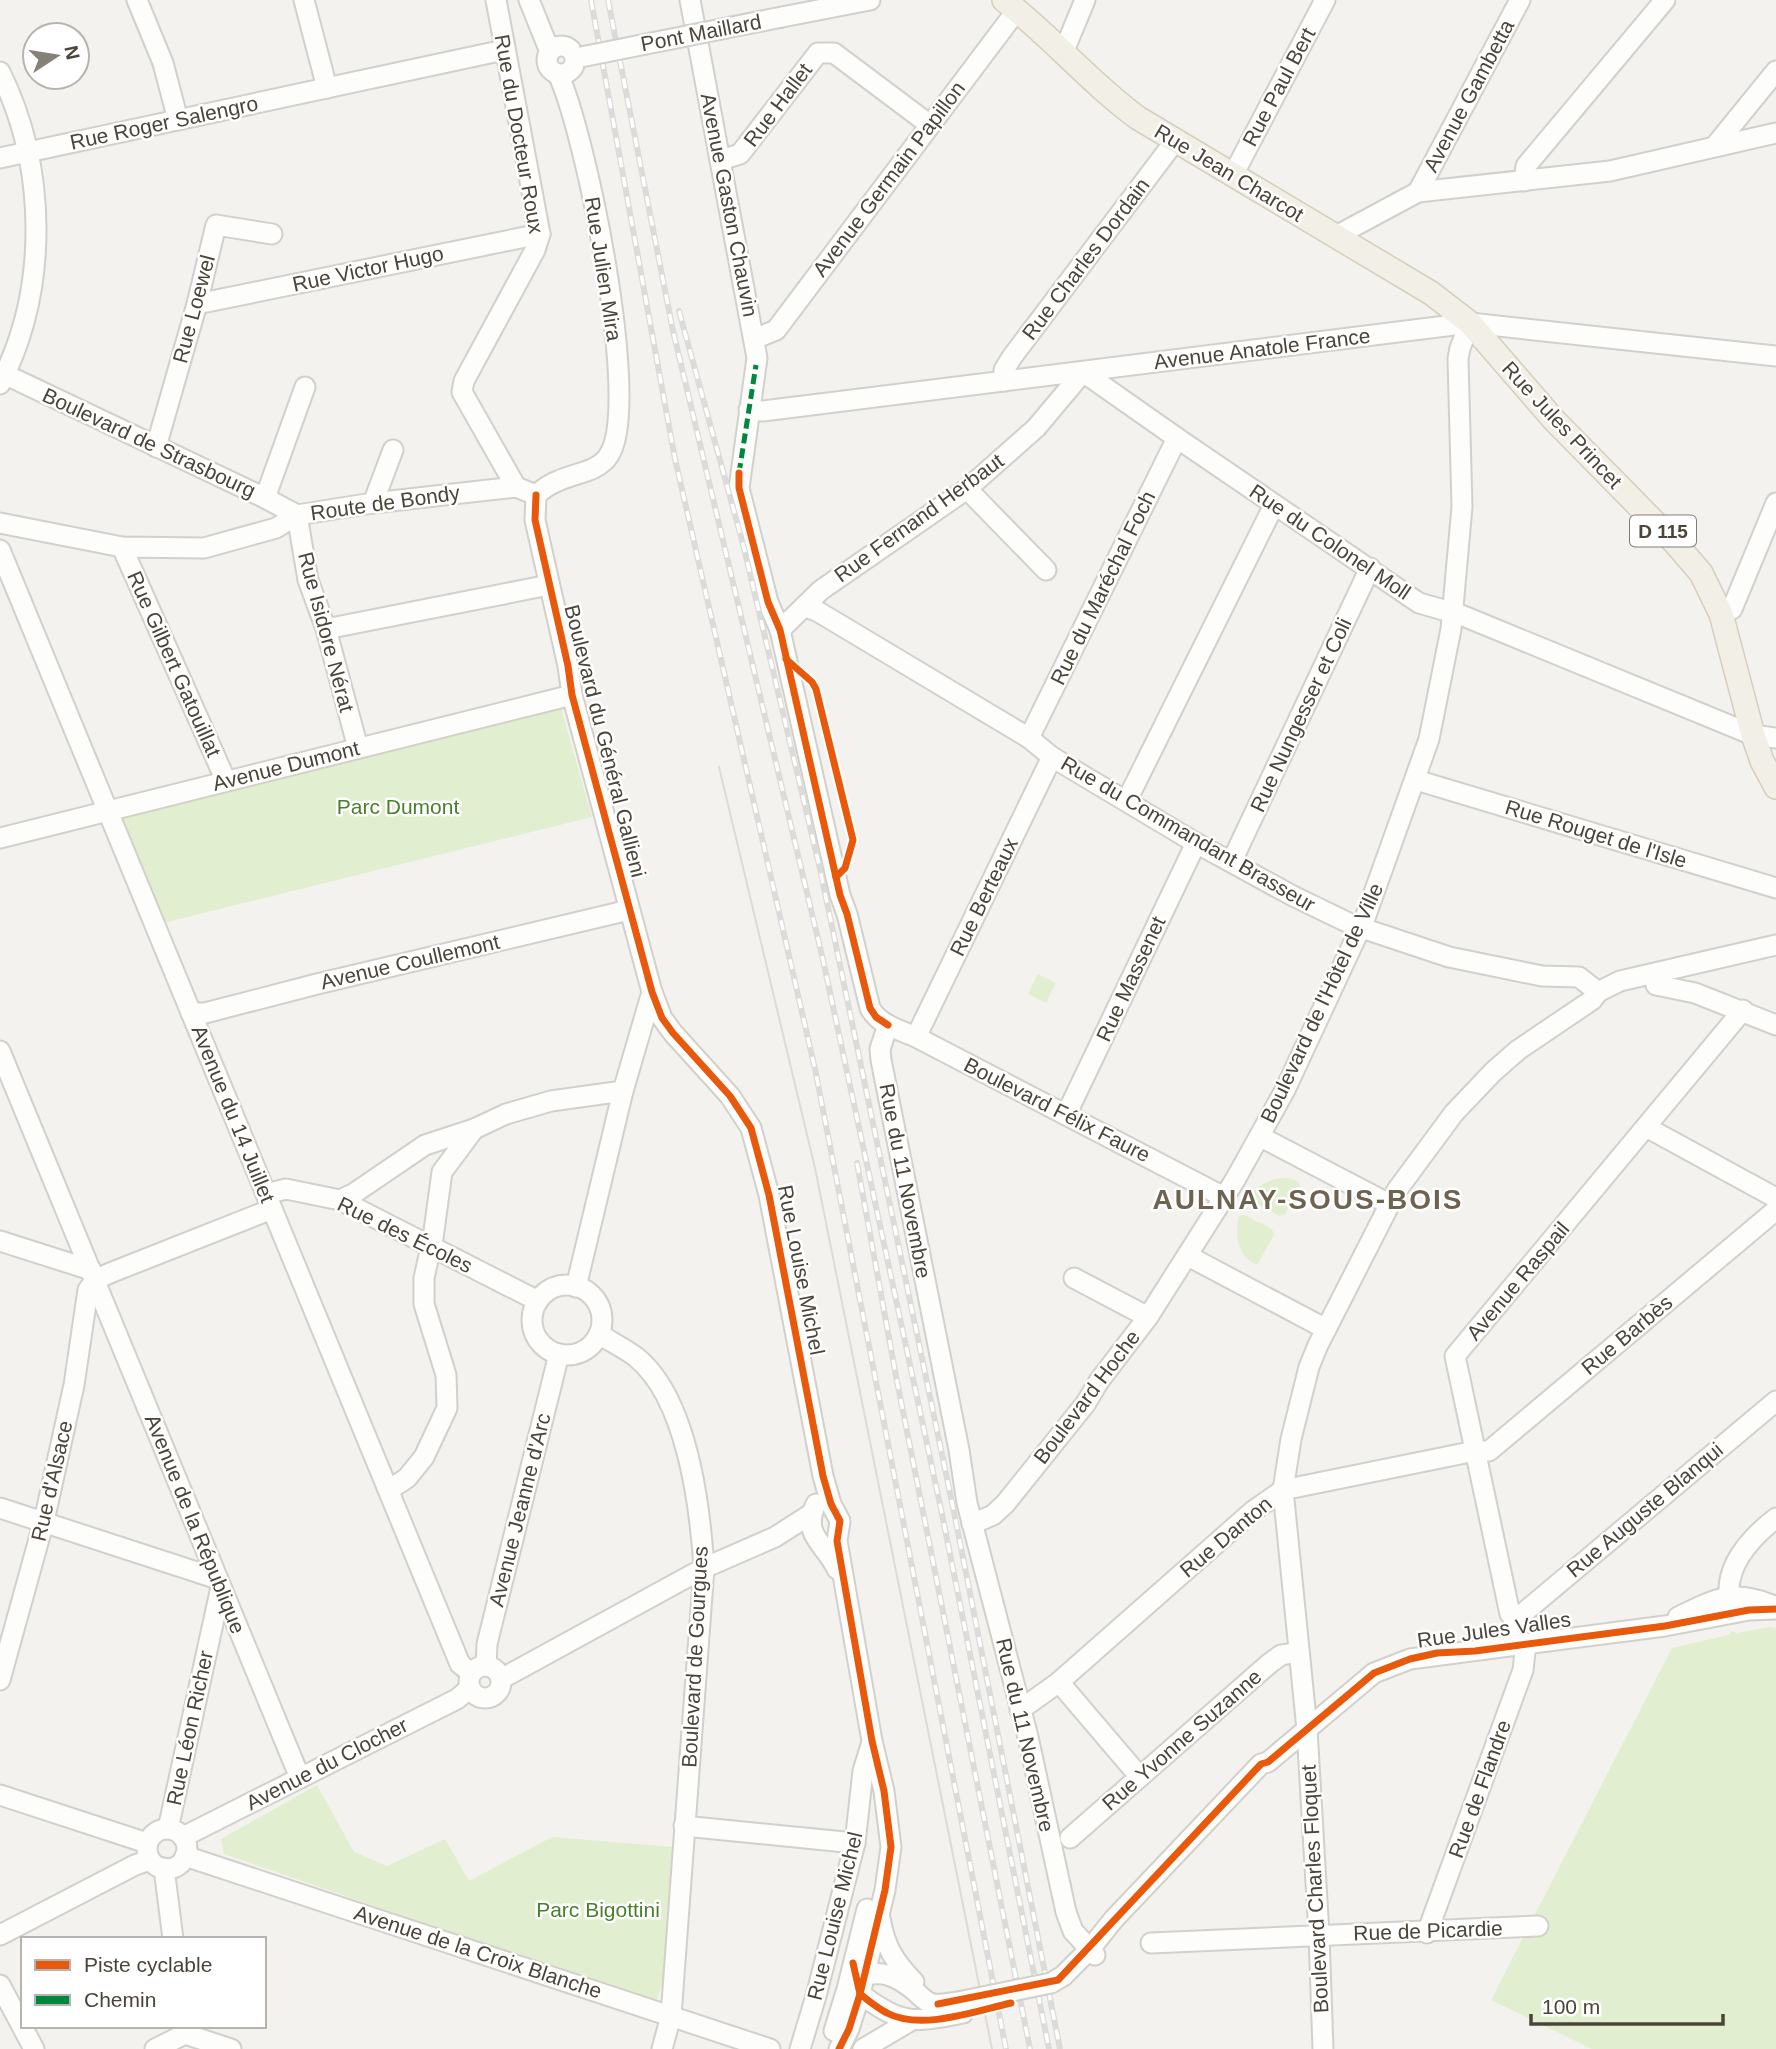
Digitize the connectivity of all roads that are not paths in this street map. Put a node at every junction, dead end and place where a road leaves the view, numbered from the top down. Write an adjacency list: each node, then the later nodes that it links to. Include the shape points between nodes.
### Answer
1 (136, 0): 20 (street, via 163,63)
2 (304, 0): 19 (street)
3 (496, 0): 12 (street, Rue du Docteur Roux)
4 (529, 0): 13 (street)
5 (690, 0): 27 (street, Avenue Gaston Chauvin)
6 (870, 0): 15 (street, Pont Maillard, bridge)
7 (1085, 0): 14 (street)
8 (1325, 0): 28 (street, Rue Paul Bert)
9 (1520, 0): 30 (street, Avenue Gambetta)
10 (1665, 0): 29 (street, via 1526,166)
11 (1010, 5): 14 (main road, Rue Jean Charcot / D 115); 21 (street, Avenue Germain Papillon)
12 (504, 50): 19 (street, Rue Roger Salengro); 32 (street, Rue du Docteur Roux)
13 (550, 52): 15 (street, Pont Maillard, via 564,47); 18 (street, via 548,65)
14 (1063, 53): 23 (main road, Rue Jean Charcot / D 115, via 1111,99)
15 (578, 58): 18 (street, via 570,70)
16 (1776, 71): 24 (street)
17 (0, 72): 25 (street, via 16,107)
18 (558, 74): 48 (street, Rue Julien Mira, via 583,155 609,277 617,335 616,435 601,464 548,485)
19 (327, 88): 20 (street, Rue Roger Salengro)
20 (178, 120): 25 (street, Rue Roger Salengro)
21 (930, 125): 27 (street, Rue Hallet, via 834,53 818,53 740,154); 36 (street, Avenue Germain Papillon, via 776,330)
22 (1776, 134): 24 (street)
23 (1175, 141): 28 (main road, Rue Jean Charcot / D 115); 40 (street, Rue Charles Dordain, via 1012,357)
24 (1714, 146): 29 (street, via 1610,171)
25 (28, 152): 26 (street, Rue Roger Salengro); 39 (street, via 36,219 34,271 24,322)
26 (0, 158)
27 (721, 160): 36 (street, Avenue Gaston Chauvin)
28 (1233, 175): 33 (main road, Rue Jean Charcot / D 115)
29 (1524, 181): 30 (street)
30 (1418, 192): 33 (street)
31 (272, 234): 34 (street, Rue Loewel, via 216,225)
32 (540, 234): 34 (street, Rue Victor Hugo); 46 (street, Rue du Docteur Roux, via 464,381 463,392)
33 (1335, 236): 35 (main road, Rue Jean Charcot / D 115, via 1432,293)
34 (197, 304): 44 (street, Rue Loewel)
35 (1470, 323): 37 (street, Avenue Anatole France); 38 (street, Avenue Anatole France); 61 (street, Boulevard de l'Hôtel de Ville, via 1458,359 1462,508); 62 (main road, Rue Jules Princet / D 115, via 1554,420 1701,573)
36 (754, 339): 42 (street, Avenue Gaston Chauvin, via 757,365)
37 (1776, 356)
38 (1083, 372): 40 (street, Avenue Anatole France); 43 (street, Rue du Colonel Moll); 47 (street, Rue Fernand Herbaut, via 1036,428)
39 (2, 377): 44 (street, Boulevard de Strasbourg)
40 (1004, 381): 42 (street, Avenue Anatole France)
41 (304, 387): 49 (street)
42 (749, 410): 64 (street, via 739,488 768,602)
43 (1177, 438): 52 (street, Rue du Colonel Moll); 67 (street, Rue du Maréchal Foch)
44 (156, 447): 49 (street, Boulevard de Strasbourg)
45 (393, 450): 50 (street)
46 (516, 487): 48 (street, Route de Bondy); 50 (street, Route de Bondy)
47 (967, 489): 58 (street); 60 (street, Rue Fernand Herbaut, via 821,590)
48 (536, 495): 59 (street, Boulevard du Général Gallieni, via 533,508)
49 (265, 498): 53 (street, Boulevard de Strasbourg)
50 (373, 503): 53 (street, Route de Bondy)
51 (1776, 503): 62 (street, via 1732,609)
52 (1274, 505): 57 (street, Rue du Colonel Moll); 73 (street)
53 (297, 515): 55 (street, Route de Bondy, via 276,528 204,548); 63 (street, Rue Isidore Nérat, via 308,580)
54 (0, 523): 55 (street, Route de Bondy)
55 (122, 547): 71 (street, Rue Gilbert Gatouillat)
56 (0, 550): 74 (street, Avenue du 14 Juillet)
57 (1370, 568): 61 (street, Rue du Colonel Moll, via 1419,603); 77 (street, Rue Nungesser et Coli)
58 (1046, 570)
59 (549, 586): 63 (street); 65 (street, Boulevard du Général Gallieni)
60 (805, 607): 64 (street, Rue Fernand Herbaut); 67 (street, Rue du Commandant Brasseur)
61 (1453, 613): 66 (street, Rue du Colonel Moll); 70 (street, Boulevard de l'Hôtel de Ville, via 1429,739)
62 (1721, 614): 66 (main road, Rue Jules Princet / D 115)
63 (326, 629): 68 (street, Rue Isidore Nérat)
64 (780, 630): 89 (street, via 870,1008)
65 (572, 695): 68 (street, Avenue Dumont); 79 (street, Boulevard du Général Gallieni)
66 (1765, 737): 72 (main road, Rue Jules Princet / D 115, via 1762,761)
67 (1029, 738): 69 (street, Rue du Commandant Brasseur)
68 (358, 748): 71 (street, Avenue Dumont)
69 (1052, 757): 73 (street, Rue du Commandant Brasseur); 91 (street, Rue Berteaux)
70 (1416, 780): 78 (street, Rue Rouget de l'Isle); 80 (street, Boulevard de l'Hôtel de Ville)
71 (226, 781): 74 (street, Avenue Dumont)
72 (1776, 787)
73 (1127, 800): 76 (street, Rue du Commandant Brasseur)
74 (108, 813): 75 (street, Avenue Dumont); 88 (street, Avenue du 14 Juillet)
75 (0, 838)
76 (1196, 843): 77 (street, Rue du Commandant Brasseur); 94 (street, Rue Massenet)
77 (1231, 861): 80 (street, Rue du Commandant Brasseur, via 1293,897)
78 (1776, 888)
79 (629, 910): 85 (street, Boulevard du Général Gallieni); 88 (street, Avenue Coullemont)
80 (1361, 928): 86 (street, Rue du Commandant Brasseur, via 1449,957 1542,976 1579,977); 97 (street, Boulevard de l'Hôtel de Ville)
81 (1776, 945): 82 (street, Boulevard Charles Floquet)
82 (1686, 966): 83 (street, Boulevard Charles Floquet); 84 (street, via 1681,979); 86 (street, Boulevard Charles Floquet, via 1620,981)
83 (1656, 985): 84 (street); 86 (street, Boulevard Charles Floquet)
84 (1687, 990): 87 (street)
85 (652, 992): 93 (street); 120 (street, Rue Louise Michel, via 668,1027 730,1096 751,1128 769,1195 823,1476)
86 (1595, 996): 102 (street, Boulevard Charles Floquet, via 1518,1051 1473,1092)
87 (1743, 1010): 90 (street); 95 (street, Avenue Raspail)
88 (191, 1013): 101 (street, Avenue du 14 Juillet)
89 (888, 1025): 91 (street, Boulevard Félix Faure); 123 (street, Rue du 11 Novembre, via 881,1059)
90 (1776, 1025)
91 (916, 1037): 94 (street, Boulevard Félix Faure)
92 (0, 1051): 107 (street, Avenue de la République)
93 (623, 1091): 96 (street, via 551,1101); 109 (street)
94 (1066, 1115): 98 (street, Boulevard Félix Faure)
95 (1646, 1126): 99 (street); 116 (street, Avenue Raspail, via 1455,1356)
96 (474, 1129): 100 (street, via 425,1144); 105 (street, via 442,1172)
97 (1261, 1137): 98 (street, Boulevard de l'Hôtel de Ville); 102 (street)
98 (1224, 1197): 106 (street, Boulevard de l'Hôtel de Ville)
99 (1776, 1198)
100 (340, 1200): 101 (street, Rue des Écoles, via 286,1189); 105 (street, Rue des Écoles)
101 (269, 1201): 107 (street, Rue des Écoles); 117 (street, Avenue du 14 Juillet)
102 (1389, 1204): 112 (street, Boulevard Charles Floquet)
103 (1776, 1210): 116 (street, Rue Barbès, via 1489,1451)
104 (0, 1241): 107 (street)
105 (432, 1248): 110 (street, Rue des Écoles); 117 (street, via 424,1278 424,1304 446,1375 447,1408 424,1457 407,1478)
106 (1188, 1256): 111 (street, Boulevard Hoche); 112 (street)
107 (93, 1275): 122 (street, Rue d'Alsace); 127 (street, Avenue de la République)
108 (1074, 1278): 111 (street)
109 (576, 1287): 110 (street, via 555,1287); 113 (street, via 595,1300 602,1323)
110 (538, 1301): 114 (street, via 534,1333 548,1350)
111 (1148, 1317): 123 (street, Boulevard Hoche, via 1086,1404 1005,1504)
112 (1326, 1329): 118 (street, Boulevard Charles Floquet, via 1297,1413)
113 (599, 1334): 114 (street, via 587,1349); 126 (street, Boulevard de Gourgues, via 637,1358 662,1387 677,1415 702,1532)
114 (559, 1354): 133 (street, Avenue Jeanne d'Arc)
115 (1776, 1401): 130 (street, Rue Auguste Blanqui)
116 (1475, 1451): 118 (street, Rue Danton); 130 (street, Avenue Raspail)
117 (389, 1490): 133 (street, Avenue du 14 Juillet, via 460,1664)
118 (1283, 1490): 132 (street, Boulevard Charles Floquet); 136 (street, Rue Danton, via 1253,1511)
119 (0, 1507): 122 (street)
120 (819, 1508): 124 (street); 125 (street, Rue Louise Michel, via 810,1528); 125 (street, Rue Louise Michel, via 838,1513 840,1521)
121 (1776, 1518): 128 (street, via 1751,1538 1729,1574)
122 (44, 1521): 127 (street); 135 (street, Rue d'Alsace)
123 (972, 1524): 137 (street, Rue du 11 Novembre)
124 (775, 1537): 125 (street); 126 (street)
125 (825, 1541): 139 (street, Rue Louise Michel, via 844,1583)
126 (704, 1568): 134 (street); 145 (street, Boulevard de Gourgues)
127 (219, 1583): 142 (street, Avenue de la République); 147 (street, Rue Léon Richer)
128 (1731, 1605): 129 (street, Rue Jules Valles, via 1749,1610); 131 (street, Rue Jules Valles, via 1665,1626)
129 (1776, 1608)
130 (1515, 1620): 131 (street, Avenue Raspail)
131 (1523, 1643): 138 (street, Rue Jules Valles, via 1437,1653 1392,1665 1374,1673); 154 (street, Rue de Flandre, via 1523,1670)
132 (1299, 1652): 138 (street, Boulevard Charles Floquet); 141 (street, Rue Yvonne Suzanne, via 1281,1655)
133 (476, 1676): 134 (street, via 496,1670); 134 (street, via 477,1696 487,1698 500,1689); 142 (street, Avenue du Clocher, via 457,1699)
134 (501, 1679)
135 (0, 1680)
136 (1059, 1682): 137 (street, Rue Danton); 141 (street)
137 (1020, 1710): 150 (street, Rue du 11 Novembre)
138 (1307, 1729): 140 (street, Rue Jules Valles); 143 (street, Boulevard Charles Floquet)
139 (873, 1745): 148 (street, Rue Louise Michel, via 863,1771); 151 (street, Rue Louise Michel, via 891,1847); 160 (street, Rue Louise Michel, via 881,1846)
140 (1272, 1758): 143 (street, via 1301,1769); 152 (street, Rue Jules Valles, via 1261,1764); 159 (street, Rue Jules Valles)
141 (1139, 1776): 146 (street, Rue Yvonne Suzanne)
142 (300, 1777): 147 (street, Avenue du Clocher)
143 (1309, 1779): 156 (street, Boulevard Charles Floquet)
144 (0, 1795): 149 (street)
145 (684, 1826): 148 (street); 163 (street, Boulevard de Gourgues)
146 (1070, 1838)
147 (179, 1840): 149 (street, via 155,1832); 149 (street, via 177,1866); 163 (street, Avenue de la Croix Blanche)
148 (855, 1843): 173 (street, Rue Louise Michel)
149 (154, 1857): 155 (street); 157 (street)
150 (1066, 1912): 152 (street, via 1097,1925); 159 (street, Rue du 11 Novembre, via 1073,1931)
151 (879, 1913): 160 (street, Rue Louise Michel); 162 (street, via 891,1956 912,1980)
152 (1114, 1919): 159 (street, Rue Jules Valles)
153 (1538, 1926): 154 (street, Rue de Picardie)
154 (1427, 1933): 156 (street, Rue de Picardie)
155 (0, 1935)
156 (1319, 1935): 158 (street, Rue de Picardie); 177 (street, Boulevard Charles Floquet)
157 (173, 1937)
158 (1151, 1943)
159 (1092, 1952): 162 (street, Rue Jules Valles, via 1070,1983)
160 (856, 1980): 162 (street, via 887,1973 928,2002); 164 (street, via 886,2013); 174 (street, Rue Louise Michel); 175 (street, Rue Louise Michel, via 849,2029)
161 (0, 1985): 165 (street)
162 (953, 2006): 164 (street, via 927,2021)
163 (671, 2016): 171 (street, Boulevard de Gourgues); 172 (street, Avenue de la Croix Blanche)
164 (912, 2020): 176 (street)
165 (21, 2025)
166 (23, 2028): 168 (street)
167 (184, 2030): 169 (street); 170 (street)
168 (34, 2049)
169 (155, 2049)
170 (231, 2049)
171 (662, 2049)
172 (770, 2049)
173 (800, 2049)
174 (827, 2049)
175 (839, 2049)
176 (863, 2049)
177 (1323, 2049)

